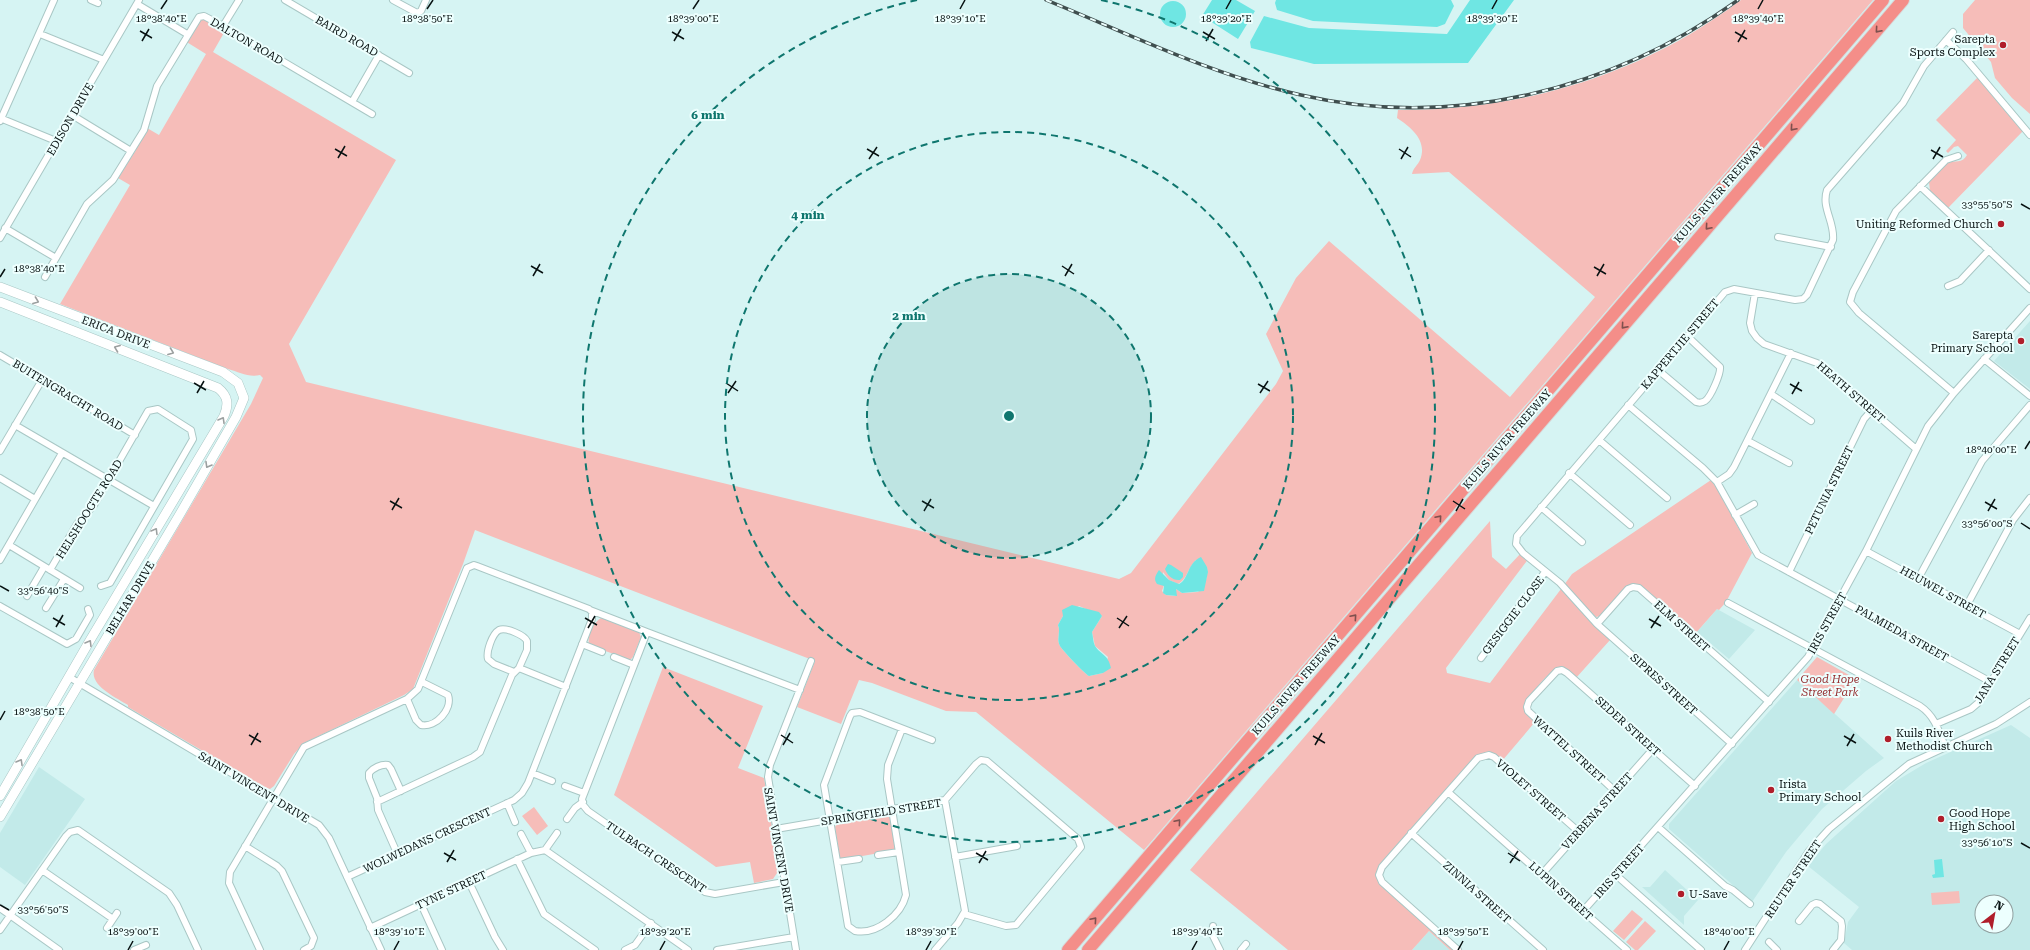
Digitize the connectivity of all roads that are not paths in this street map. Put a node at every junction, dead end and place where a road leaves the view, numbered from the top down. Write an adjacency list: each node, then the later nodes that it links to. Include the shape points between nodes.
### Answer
1 (54, 0): 14 (street)
2 (91, 0): 10 (street)
3 (239, 0): 12 (street)
4 (285, 0): 11 (street, BAIRD ROAD)
5 (393, 0): 6 (street, via 417,13 421,11)
6 (426, 0)
7 (1883, 0): 200 (highway, KUILS RIVER FREEWAY, one-way to 7)
8 (1903, 0): 201 (highway, KUILS RIVER FREEWAY, one-way to 201)
9 (138, 2): 15 (street); 18 (street, EDISON DRIVE)
10 (98, 3)
11 (296, 3): 17 (street, BAIRD ROAD)
12 (223, 26): 15 (street, DALTON ROAD, via 201,16 196,19); 20 (street, DALTON ROAD)
13 (1953, 32): 16 (street, KAPPERTJIE STREET)
14 (40, 34): 18 (street); 23 (street)
15 (187, 34): 26 (street, DALTON ROAD, via 152,96 147,123)
16 (1946, 40): 24 (street, via 1966,59); 32 (street, KAPPERTJIE STREET, via 1924,66 1903,103 1827,190 1825,206 1833,232)
17 (379, 55): 19 (street, BAIRD ROAD); 20 (street)
18 (104, 60): 22 (street, EDISON DRIVE)
19 (410, 73)
20 (352, 102): 21 (street, DALTON ROAD)
21 (372, 114)
22 (72, 116): 25 (street, EDISON DRIVE); 26 (street)
23 (0, 119): 25 (street)
24 (2030, 135)
25 (56, 142): 29 (street, EDISON DRIVE)
26 (131, 151): 34 (street, DALTON ROAD, via 113,180 87,204)
27 (1958, 156): 28 (street, via 1946,160)
28 (1920, 186): 33 (street); 50 (street, via 1894,215 1850,302 1858,313)
29 (5, 228): 31 (street, EDISON DRIVE); 34 (street)
30 (1778, 237): 32 (street)
31 (0, 238)
32 (1831, 247): 39 (street, KAPPERTJIE STREET, via 1803,299)
33 (1989, 250): 36 (street, via 1960,281); 38 (street)
34 (56, 258): 35 (street, DALTON ROAD)
35 (45, 277)
36 (1948, 286)
37 (0, 287): 47 (main road, ERICA DRIVE, one-way to 47, via 207,366)
38 (2030, 289)
39 (1755, 293): 42 (street, KAPPERTJIE STREET, via 1731,289 1725,292); 43 (street, HEATH STREET, via 1750,323 1752,331 1764,344)
40 (0, 302): 49 (main road, ERICA DRIVE, one-way to 40)
41 (2030, 308): 45 (street, IRIS STREET)
42 (1687, 336): 46 (street, KAPPERTJIE STREET); 46 (street, via 1720,367 1720,373 1707,400 1701,403 1694,401)
43 (1791, 353): 51 (street); 55 (street, HEATH STREET, via 1817,363)
44 (0, 355): 48 (street, BUITENGRACHT ROAD)
45 (1984, 359): 50 (street, IRIS STREET); 52 (street)
46 (1658, 370): 53 (street, KAPPERTJIE STREET)
47 (232, 378): 113 (main road, BELHAR DRIVE, one-way to 113, via 238,383 244,398 241,407)
48 (42, 380): 57 (street); 58 (street, BUITENGRACHT ROAD)
49 (218, 388): 110 (main road, BELHAR DRIVE, one-way to 49, via 228,409 228,401)
50 (1954, 393): 61 (street, IRIS STREET, via 1933,419)
51 (1771, 394): 56 (street); 60 (street)
52 (2030, 396)
53 (1628, 406): 59 (street, KAPPERTJIE STREET); 68 (street, PALMIEDA STREET)
54 (2030, 406): 86 (street, via 1982,461)
55 (1872, 410): 61 (street, HEATH STREET); 84 (street, PETUNIA STREET, via 1864,419)
56 (1812, 421)
57 (15, 425): 62 (street); 63 (street)
58 (135, 435): 67 (street, HELSHOOGTE ROAD); 73 (street, HELSHOOGTE ROAD, via 152,408 158,409 190,429 193,434 192,442)
59 (1598, 440): 65 (street, KAPPERTJIE STREET); 69 (street)
60 (1748, 441): 64 (street); 68 (street, via 1733,470)
61 (1915, 448): 79 (street, IRIS STREET)
62 (0, 452)
63 (62, 453): 67 (street); 71 (street)
64 (1789, 463)
65 (1569, 473): 74 (street, KAPPERTJIE STREET); 76 (street)
66 (0, 478): 71 (street)
67 (108, 479): 73 (street); 82 (street, HELSHOOGTE ROAD, via 94,505 77,524)
68 (1717, 482): 75 (street, PALMIEDA STREET)
69 (1666, 498)
70 (2030, 498): 92 (street, via 2013,520)
71 (35, 499): 78 (street)
72 (1754, 504): 75 (street)
73 (154, 506): 87 (street, via 110,583)
74 (1541, 507): 77 (street); 83 (street, KAPPERTJIE STREET, via 1521,529 1516,540 1518,548)
75 (1735, 514): 84 (street, PALMIEDA STREET, via 1755,552)
76 (1630, 525)
77 (1582, 542)
78 (9, 545): 80 (street); 81 (street)
79 (1866, 551): 86 (street, HEUWEL STREET); 90 (street, IRIS STREET)
80 (0, 560)
81 (44, 567): 82 (street); 89 (street)
82 (50, 570): 85 (street)
83 (1546, 572): 98 (street, KAPPERTJIE STREET, via 1570,593); 105 (street, GESIGGIE CLOSE)
84 (1789, 572): 90 (street, PALMIEDA STREET)
85 (64, 579): 88 (street); 94 (street)
86 (1918, 579): 92 (street, HEUWEL STREET)
87 (101, 586)
88 (80, 588)
89 (27, 596)
90 (1840, 599): 102 (street, IRIS STREET); 112 (street, PALMIEDA STREET)
91 (1728, 603): 102 (street)
92 (1967, 605): 100 (street, HEUWEL STREET)
93 (0, 606): 95 (street, via 67,644 76,640 90,615)
94 (46, 608)
95 (88, 609)
96 (590, 610): 99 (street); 101 (street, WOLWEDANS CRESCENT, via 592,619); 111 (street, via 478,566 470,566 465,571)
97 (2030, 618): 100 (street, JANA STREET)
98 (1597, 624): 117 (street, ELM STREET, via 1628,589 1639,588); 122 (street, SIPRES STREET)
99 (647, 632): 107 (street); 115 (street)
100 (2020, 634): 112 (street, JANA STREET)
101 (582, 644): 103 (street); 114 (street, WOLWEDANS CRESCENT)
102 (1813, 649): 117 (street, IRIS STREET, via 1798,671); 119 (street, via 1920,706 1929,712)
103 (602, 652)
104 (614, 657): 107 (street)
105 (1480, 658)
106 (811, 661): 115 (street, SAINT VINCENT DRIVE)
107 (634, 664): 132 (street)
108 (516, 670): 108 (street, via 526,650 527,641 522,636 499,630 495,633 488,651 488,659 494,664); 114 (street); 129 (street, via 480,752)
109 (1559, 670): 124 (street, SEDER STREET, via 1567,673); 130 (street, WATTEL STREET, via 1529,701 1528,712)
110 (69, 677): 113 (street, SAINT VINCENT DRIVE); 133 (main road, BELHAR DRIVE, one-way to 110)
111 (422, 682): 116 (street, via 415,693); 116 (street, via 448,695 449,702 442,717 429,725 421,725 416,720)
112 (1991, 682): 119 (street, JANA STREET, via 1973,708)
113 (79, 683): 134 (street, SAINT VINCENT DRIVE); 140 (main road, BELHAR DRIVE)
114 (566, 686): 125 (street, WOLWEDANS CRESCENT)
115 (800, 690): 145 (street, SAINT VINCENT DRIVE, via 770,765 768,777)
116 (407, 699): 134 (street, via 304,747)
117 (1769, 702): 122 (street, IRIS STREET)
118 (2030, 702): 123 (street, REUTER STREET, via 1996,724)
119 (1936, 724): 123 (street)
120 (902, 729): 121 (street); 139 (street, via 887,771); 142 (street, via 860,712 852,713 825,779)
121 (932, 740)
122 (1732, 744): 128 (street, IRIS STREET)
123 (1945, 747): 208 (street, REUTER STREET, via 1897,772 1822,835 1809,851)
124 (1653, 749): 128 (street, SEDER STREET); 130 (street, VERBENA STREET)
125 (532, 773): 126 (street); 138 (street, WOLWEDANS CRESCENT, via 522,793)
126 (552, 781)
127 (565, 786): 132 (street)
128 (1695, 786): 144 (street, IRIS STREET)
129 (401, 791): 136 (street); 136 (street, via 390,767 385,765 374,769 368,775)
130 (1615, 791): 146 (street, VERBENA STREET)
131 (1448, 792): 146 (street, VIOLET STREET, via 1478,758 1489,755); 149 (street); 162 (street, LUPIN STREET)
132 (584, 793): 137 (street)
133 (0, 796)
134 (274, 797): 150 (street); 164 (street, SAINT VINCENT DRIVE, via 325,831)
135 (945, 800): 139 (street, SPRINGFIELD STREET); 157 (street, SPRINGFIELD STREET); 172 (street, via 976,764 984,760 1081,844 1080,850 1016,925 1006,926)
136 (377, 802): 154 (street)
137 (583, 802): 141 (street, via 574,808); 166 (street, TULBACH CRESCENT, via 588,811 705,892 714,894)
138 (507, 803): 143 (street); 154 (street, WOLWEDANS CRESCENT)
139 (892, 810): 142 (street, SPRINGFIELD STREET); 153 (street)
140 (0, 817)
141 (566, 819)
142 (830, 820): 145 (street, SPRINGFIELD STREET); 160 (street)
143 (515, 822)
144 (1658, 827): 163 (street, IRIS STREET); 168 (street, via 1724,886)
145 (776, 829): 166 (street, SAINT VINCENT DRIVE)
146 (1579, 832): 162 (street, VERBENA STREET)
147 (557, 833): 152 (street)
148 (521, 834): 155 (street)
149 (1411, 834): 204 (street, via 1379,872 1382,882); 205 (street, ZINNIA STREET)
150 (245, 846): 190 (street, via 230,872 229,883); 191 (street, via 282,871 314,938 311,946)
151 (1017, 846): 157 (street)
152 (545, 850): 155 (street, TYNE STREET); 176 (street)
153 (899, 852): 156 (street); 160 (street, via 906,891 903,903 884,925 858,932 848,926)
154 (397, 853): 164 (street, WOLWEDANS CRESCENT)
155 (531, 853): 158 (street, TYNE STREET)
156 (878, 855)
157 (955, 857): 172 (street, SPRINGFIELD STREET)
158 (517, 859): 165 (street, TYNE STREET); 195 (street, via 544,914)
159 (859, 859): 160 (street)
160 (838, 862)
161 (42, 870): 173 (street); 174 (street); 189 (street, via 70,832 83,832 169,893)
162 (1542, 874): 170 (street, LUPIN STREET)
163 (1616, 875): 170 (street, IRIS STREET); 207 (street)
164 (347, 877): 179 (street, SAINT VINCENT DRIVE)
165 (469, 882): 167 (street, TYNE STREET); 194 (street)
166 (784, 882): 181 (street, SAINT VINCENT DRIVE)
167 (421, 904): 179 (street, TYNE STREET); 193 (street)
168 (1750, 904)
169 (0, 908): 173 (street)
170 (1583, 911): 206 (street, LUPIN STREET)
171 (117, 913): 174 (street)
172 (964, 914): 186 (street)
173 (10, 915): 180 (street); 187 (street)
174 (113, 919): 178 (street)
175 (1799, 921): 210 (street, via 1812,905 1820,904 1841,921 1841,940)
176 (651, 923): 196 (street, via 635,945); 197 (street)
177 (1213, 926): 202 (street, via 1212,934)
178 (107, 928)
179 (370, 928): 192 (street, SAINT VINCENT DRIVE)
180 (0, 930)
181 (794, 937): 185 (street); 199 (street, SAINT VINCENT DRIVE)
182 (1769, 942): 209 (street)
183 (1246, 944): 203 (street)
184 (146, 945): 188 (street)
185 (739, 948): 198 (street)
186 (938, 949)
187 (59, 950)
188 (136, 950)
189 (198, 950)
190 (260, 950)
191 (304, 950)
192 (381, 950)
193 (442, 950)
194 (503, 950)
195 (595, 950)
196 (625, 950)
197 (688, 950)
198 (717, 950)
199 (796, 950)
200 (1068, 950)
201 (1088, 950)
202 (1218, 950)
203 (1241, 950)
204 (1458, 950)
205 (1543, 950)
206 (1627, 950)
207 (1701, 950)
208 (1746, 950)
209 (1777, 950)
210 (1833, 950)

